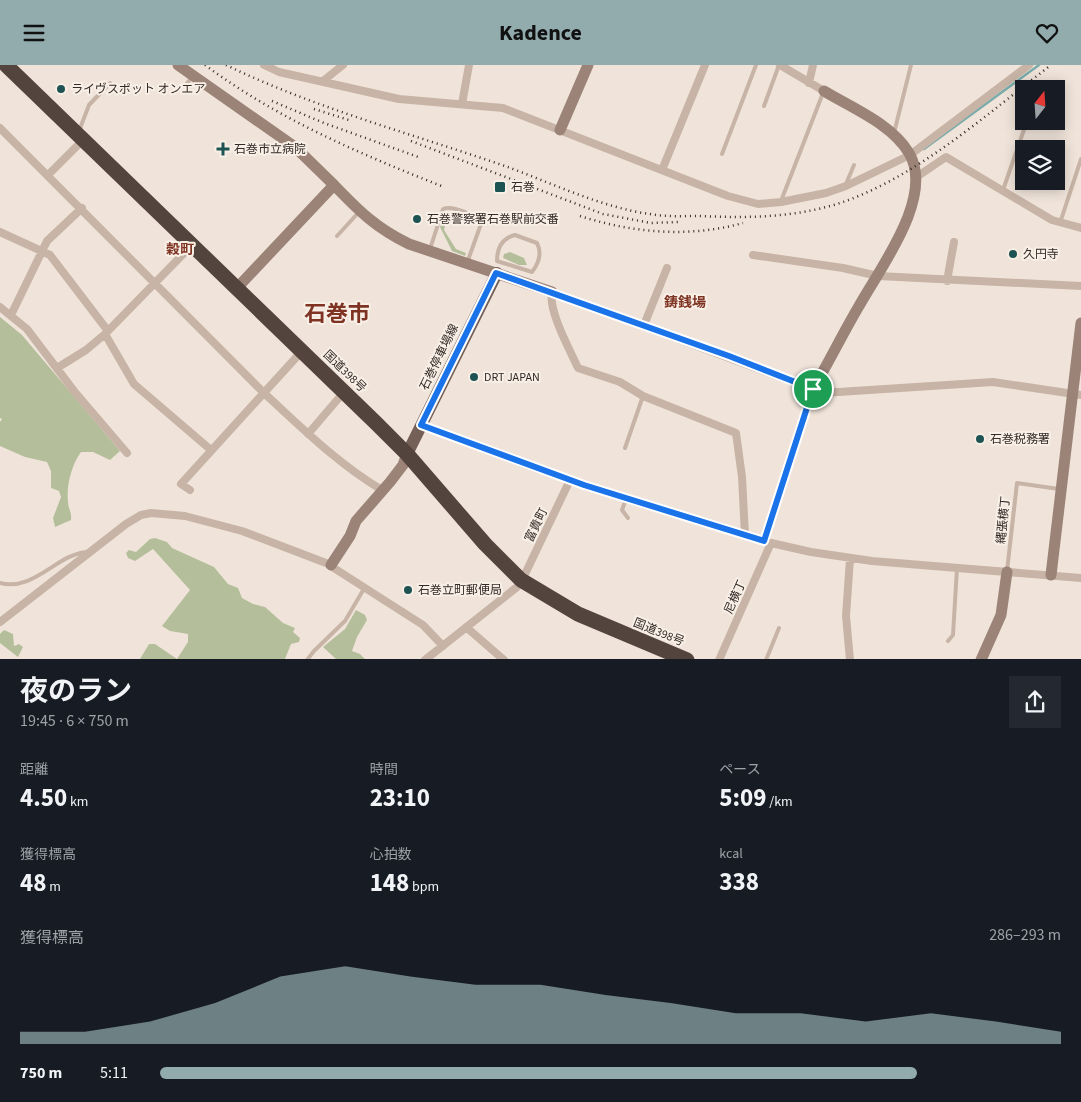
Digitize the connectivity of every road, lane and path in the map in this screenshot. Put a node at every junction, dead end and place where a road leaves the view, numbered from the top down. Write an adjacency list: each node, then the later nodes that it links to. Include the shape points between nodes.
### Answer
1 (6, 65): 25 (highway, 国道398号)
2 (178, 65): 13 (street)
3 (264, 65): 14 (street, via 279,72)
4 (342, 65): 14 (street)
5 (470, 65): 19 (street)
6 (588, 65): 22 (street)
7 (705, 65): 30 (street)
8 (756, 65): 26 (lane)
9 (780, 65): 16 (street); 20 (lane)
10 (813, 65): 16 (street)
11 (911, 65): 24 (lane)
12 (1025, 67): 27 (street)
13 (193, 75): 17 (lane); 33 (street, via 295,147)
14 (323, 81): 19 (street, via 398,99)
15 (110, 83): 25 (lane, via 89,105)
16 (809, 83): 18 (street)
17 (185, 85)
18 (824, 91): 24 (street); 36 (lane)
19 (462, 104): 22 (street, via 503,108)
20 (764, 105)
21 (0, 128): 31 (street)
22 (560, 130): 30 (street)
23 (1024, 130): 35 (lane)
24 (893, 134): 27 (street)
25 (80, 137): 31 (street); 44 (highway, 国道398号)
26 (722, 154)
27 (910, 155): 32 (street); 34 (street)
28 (1081, 159): 39 (lane)
29 (854, 165): 34 (lane)
30 (662, 170): 36 (street, via 728,196 758,204)
31 (48, 175): 37 (street)
32 (918, 176): 35 (street, via 946,157); 51 (street, via 902,232)
33 (334, 185): 38 (street); 55 (street)
34 (846, 186): 36 (street)
35 (1002, 191): 39 (street)
36 (781, 202)
37 (82, 207): 45 (street, via 46,241); 53 (street)
38 (360, 211): 42 (lane); 46 (street, via 378,228 409,245)
39 (1060, 223): 40 (street)
40 (1081, 228)
41 (0, 232): 45 (street)
42 (337, 236)
43 (954, 242): 52 (street)
44 (193, 244): 53 (street); 55 (highway, 国道398号)
45 (41, 250): 58 (street); 61 (street, via 50,255)
46 (429, 251): 48 (street); 48 (lane, via 441,211 445,207 450,208 476,217 481,224)
47 (752, 255): 51 (street)
48 (467, 263): 49 (street)
49 (499, 267): 49 (lane, via 497,256 501,242 507,237 516,235 536,243 539,248 540,254 532,272); 56 (street); 69 (main road, 石巻停車場線)
50 (668, 268): 60 (street)
51 (878, 276): 52 (street); 64 (street)
52 (948, 281): 54 (street)
53 (156, 283): 61 (street); 66 (street)
54 (1081, 286)
55 (237, 288): 62 (highway, 国道398号)
56 (552, 293): 60 (street); 68 (street, via 554,310 578,368 620,381)
57 (0, 307): 58 (street)
58 (11, 315): 63 (street, via 27,329)
59 (1081, 323): 67 (street)
60 (644, 325): 64 (street)
61 (107, 332): 63 (street, via 86,350); 72 (street, via 134,384)
62 (302, 351): 65 (highway, 国道398号); 66 (street)
63 (57, 367): 73 (street)
64 (813, 389): 67 (street, via 830,393 993,382); 82 (street, 尼横丁)
65 (344, 391): 70 (street); 74 (highway, 国道398号)
66 (264, 393): 70 (street); 72 (street)
67 (1076, 394): 76 (street)
68 (642, 397): 71 (lane); 81 (street, via 736,433)
69 (421, 425): 74 (main road, 石巻停車場線); 75 (street)
70 (308, 434): 78 (street)
71 (625, 448)
72 (211, 451): 77 (street, via 181,484)
73 (127, 453)
74 (407, 454): 78 (street, via 403,465); 90 (highway, 国道398号, via 485,544)
75 (570, 480): 79 (street); 90 (street, 富貴町)
76 (1061, 489): 87 (lane, 縄張横丁, via 1017,483); 88 (street)
77 (190, 490)
78 (382, 490): 85 (street, via 356,521)
79 (626, 499): 80 (lane, via 622,510); 81 (street)
80 (628, 518)
81 (745, 535): 82 (street)
82 (767, 542): 84 (street); 102 (street, 尼横丁)
83 (89, 552): 85 (street, via 141,515 164,513 242,531); 91 (lane, via 74,553 50,570 12,586); 93 (street)
84 (850, 559): 86 (street); 104 (street, via 846,616)
85 (331, 565): 92 (street)
86 (957, 568): 87 (street); 96 (lane, via 953,635)
87 (1007, 572): 88 (street); 105 (street, via 1001,615)
88 (1051, 575): 89 (street)
89 (1081, 578)
90 (522, 580): 94 (street); 101 (highway, 国道398号, via 578,614)
91 (0, 583)
92 (365, 587): 97 (street, via 424,625); 98 (lane, via 345,621)
93 (0, 622)
94 (466, 627): 97 (street); 100 (street)
95 (779, 628): 103 (lane)
96 (948, 641)
97 (442, 646): 99 (street)
98 (307, 659)
99 (426, 659)
100 (504, 659)
101 (687, 659)
102 (719, 659)
103 (766, 659)
104 (850, 659)
105 (981, 659)

